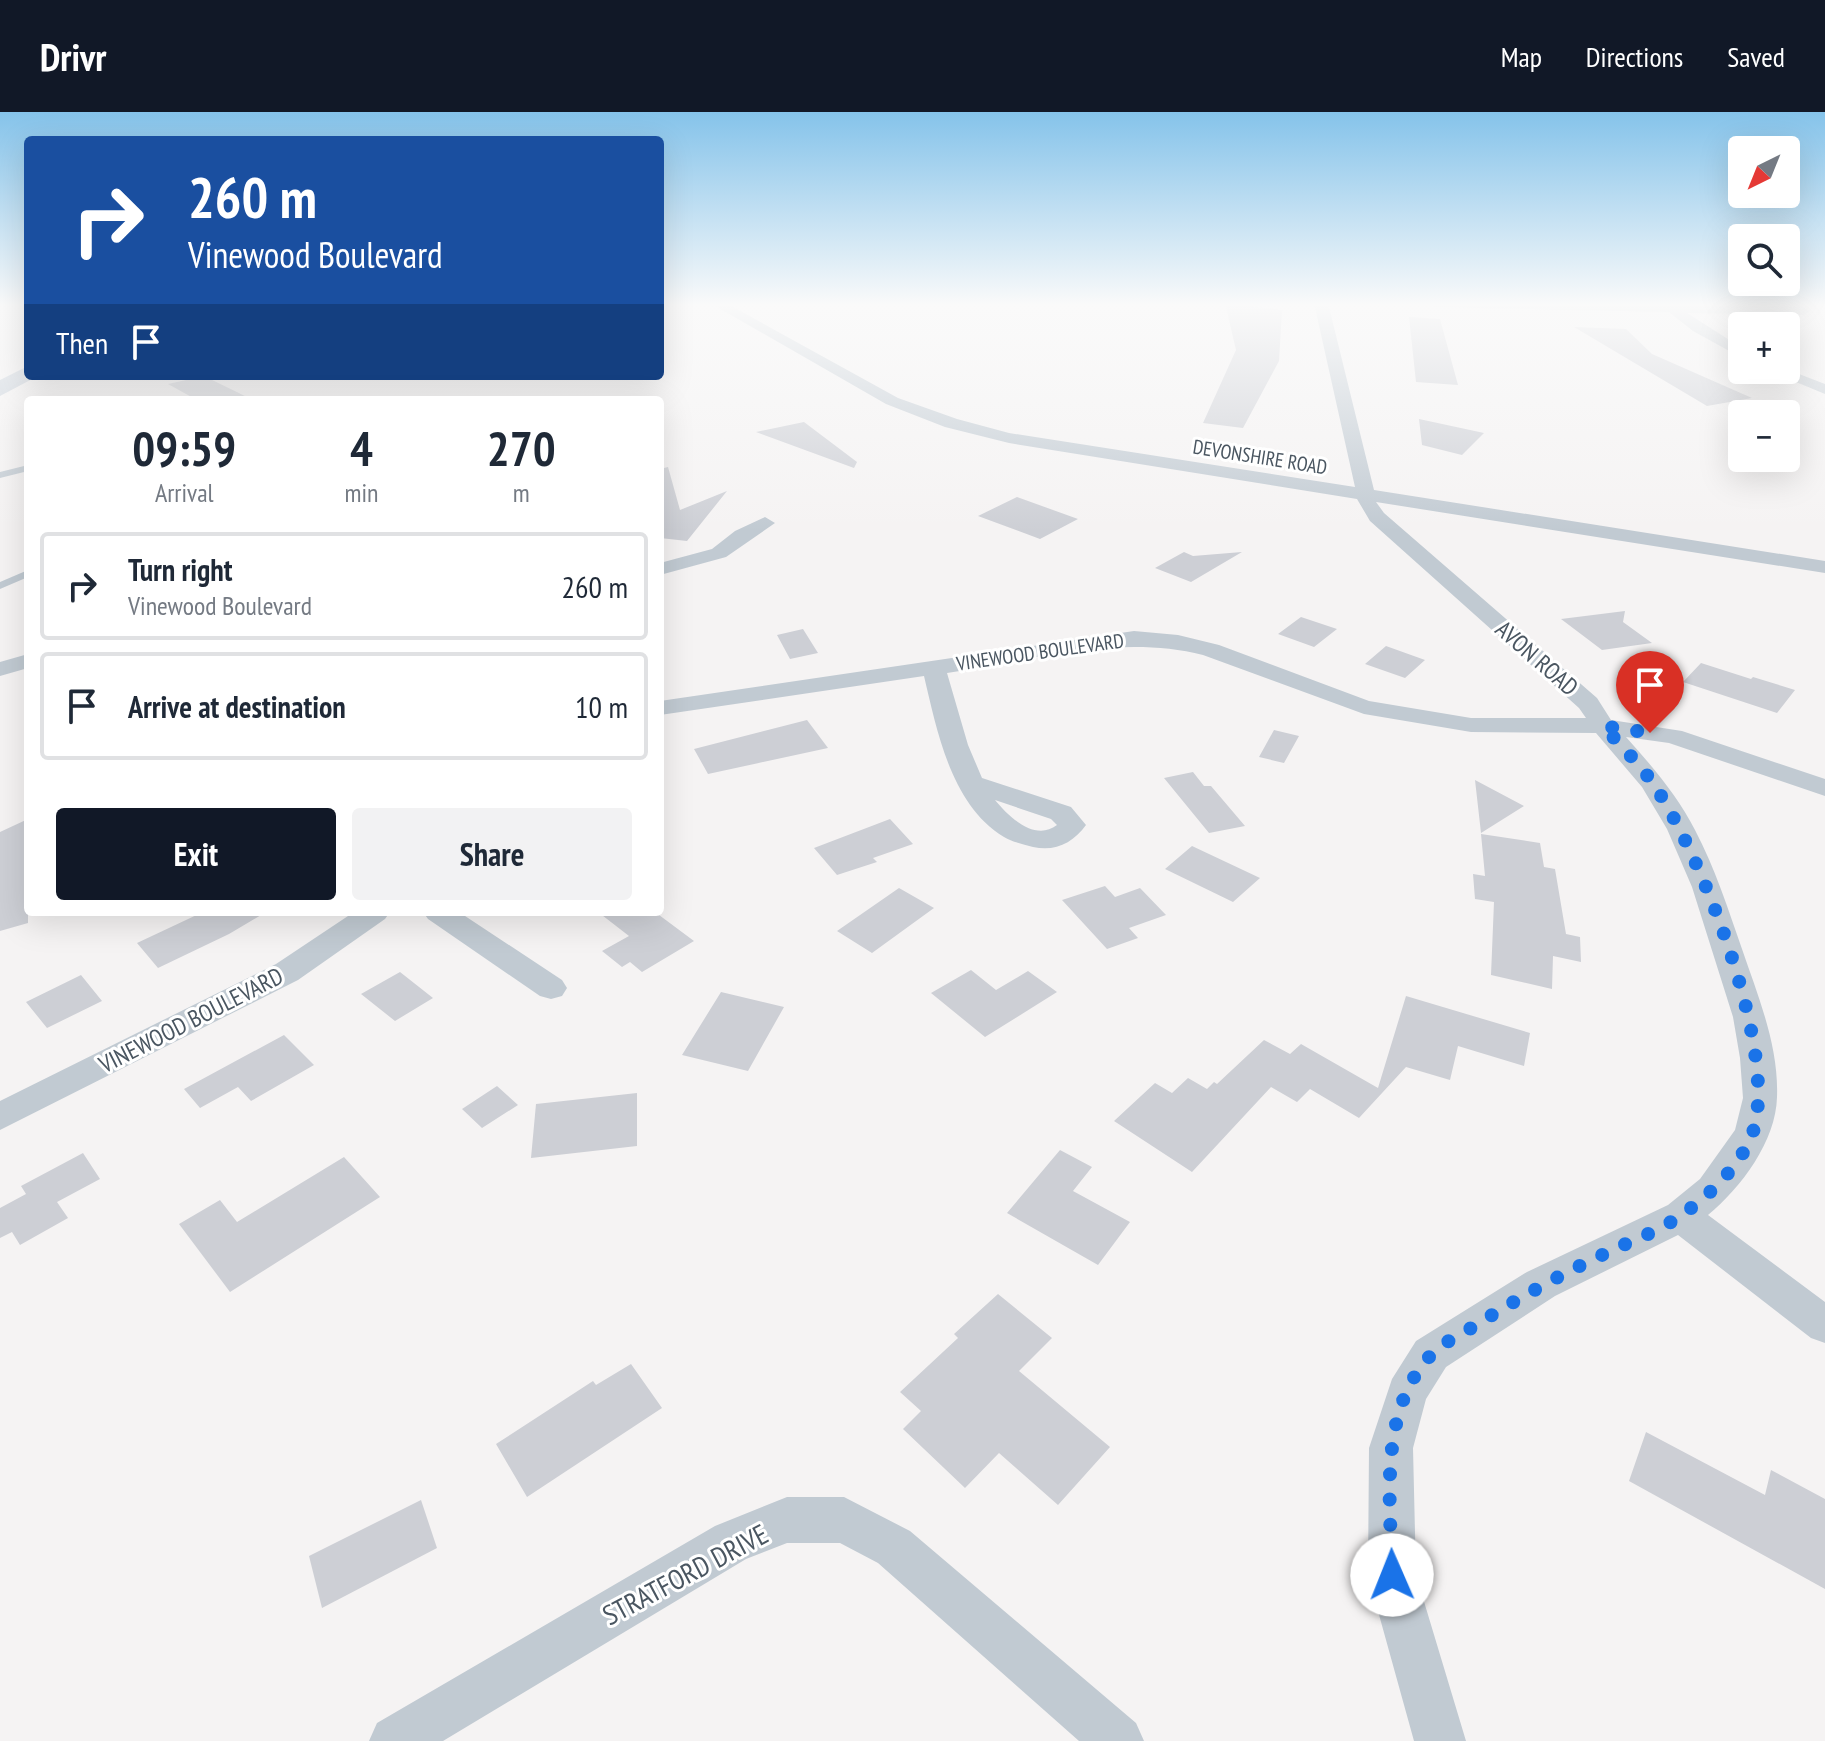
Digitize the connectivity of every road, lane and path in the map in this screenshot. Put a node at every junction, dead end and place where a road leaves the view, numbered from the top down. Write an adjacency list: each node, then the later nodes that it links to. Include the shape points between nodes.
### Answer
1 (853, 379): 7 (street, DEVONSHIRE ROAD, via 892,401 1009,438)
2 (1339, 379): 7 (street)
3 (1800, 380): 4 (street)
4 (1825, 389)
5 (24, 469): 6 (lane)
6 (0, 475)
7 (1366, 495): 9 (street, DEVONSHIRE ROAD); 17 (street, AVON ROAD, via 1377,517 1588,703)
8 (765, 523): 10 (street, via 719,553)
9 (1825, 567)
10 (664, 568)
11 (24, 575): 12 (lane)
12 (0, 586)
13 (24, 662): 15 (street)
14 (934, 668): 16 (street, VINEWOOD BOULEVARD); 17 (street, VINEWOOD BOULEVARD, via 1134,638 1211,650 1334,697 1435,720); 18 (street, via 956,750)
15 (0, 669)
16 (664, 707)
17 (1603, 726): 19 (street, VINEWOOD BOULEVARD, via 1673,736); 20 (street, VINEWOOD BOULEVARD, via 1668,756); 25 (street, AVON ROAD, via 1653,783 1681,829 1706,887 1749,1017 1757,1058 1760,1098 1752,1134 1713,1190)
18 (971, 783)
19 (1825, 788)
20 (1825, 809)
21 (369, 916): 24 (street, VINEWOOD BOULEVARD, via 287,972)
22 (444, 916): 23 (street)
23 (551, 988)
24 (0, 1117)
25 (1681, 1216): 26 (street); 29 (street, AVON ROAD, via 1541,1284 1431,1354 1407,1393 1391,1448 1392,1575)
26 (1825, 1325)
27 (395, 1741): 28 (street, STRATFORD DRIVE, via 731,1542 787,1520 844,1520 894,1547)
28 (1118, 1741)
29 (1440, 1741)

